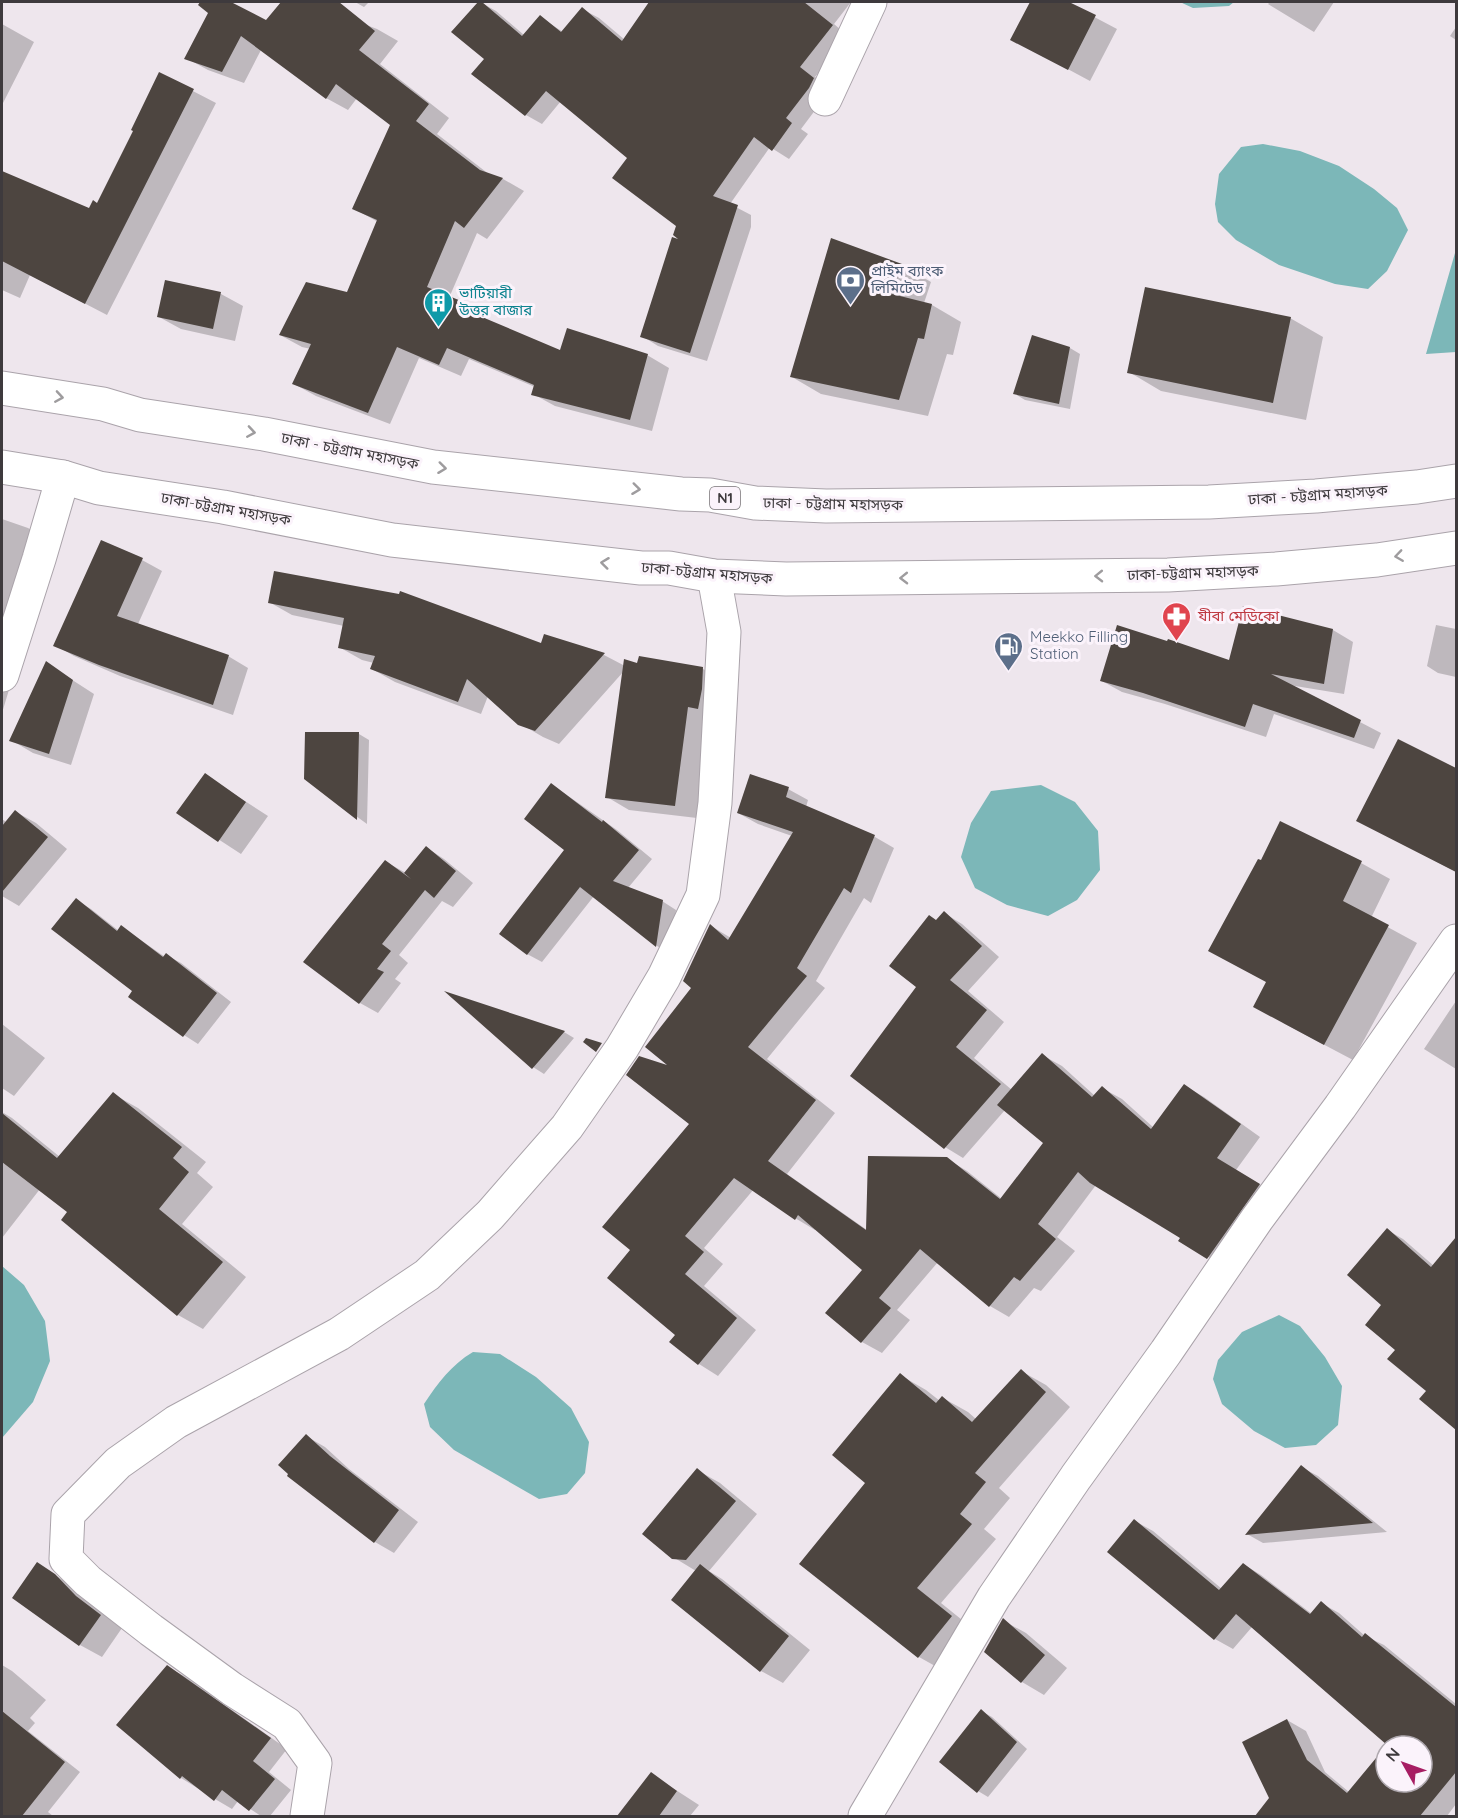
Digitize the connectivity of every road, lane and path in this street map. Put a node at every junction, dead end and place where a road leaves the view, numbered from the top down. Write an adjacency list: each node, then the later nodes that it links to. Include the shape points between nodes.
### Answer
1 (870, 2): 2 (main road)
2 (825, 99)
3 (2, 388): 6 (main road, ঢাকা - চট্টগ্রাম মহাসড়ক / N1, one-way to 6, via 433,467 755,503 826,506 1209,502 1316,496)
4 (2, 467): 5 (main road, ঢাকা-চট্টগ্রাম মহাসড়ক)
5 (63, 477): 8 (main road, ঢাকা-চট্টগ্রাম মহাসড়ক, one-way to 5, via 392,540 99,488); 9 (main road)
6 (1456, 481)
7 (1456, 548): 8 (main road, ঢাকা-চট্টগ্রাম মহাসড়ক, one-way to 8, via 1377,560 1168,575 786,579)
8 (714, 576): 11 (main road, via 724,632 715,803 703,895 664,977 622,1048 567,1127 490,1215 427,1275 339,1334 176,1422 118,1463 68,1514 66,1559 88,1581 232,1689 286,1724 315,1763)
9 (2, 675)
10 (1456, 941): 12 (main road, via 994,1598)
11 (307, 1816)
12 (865, 1816)

